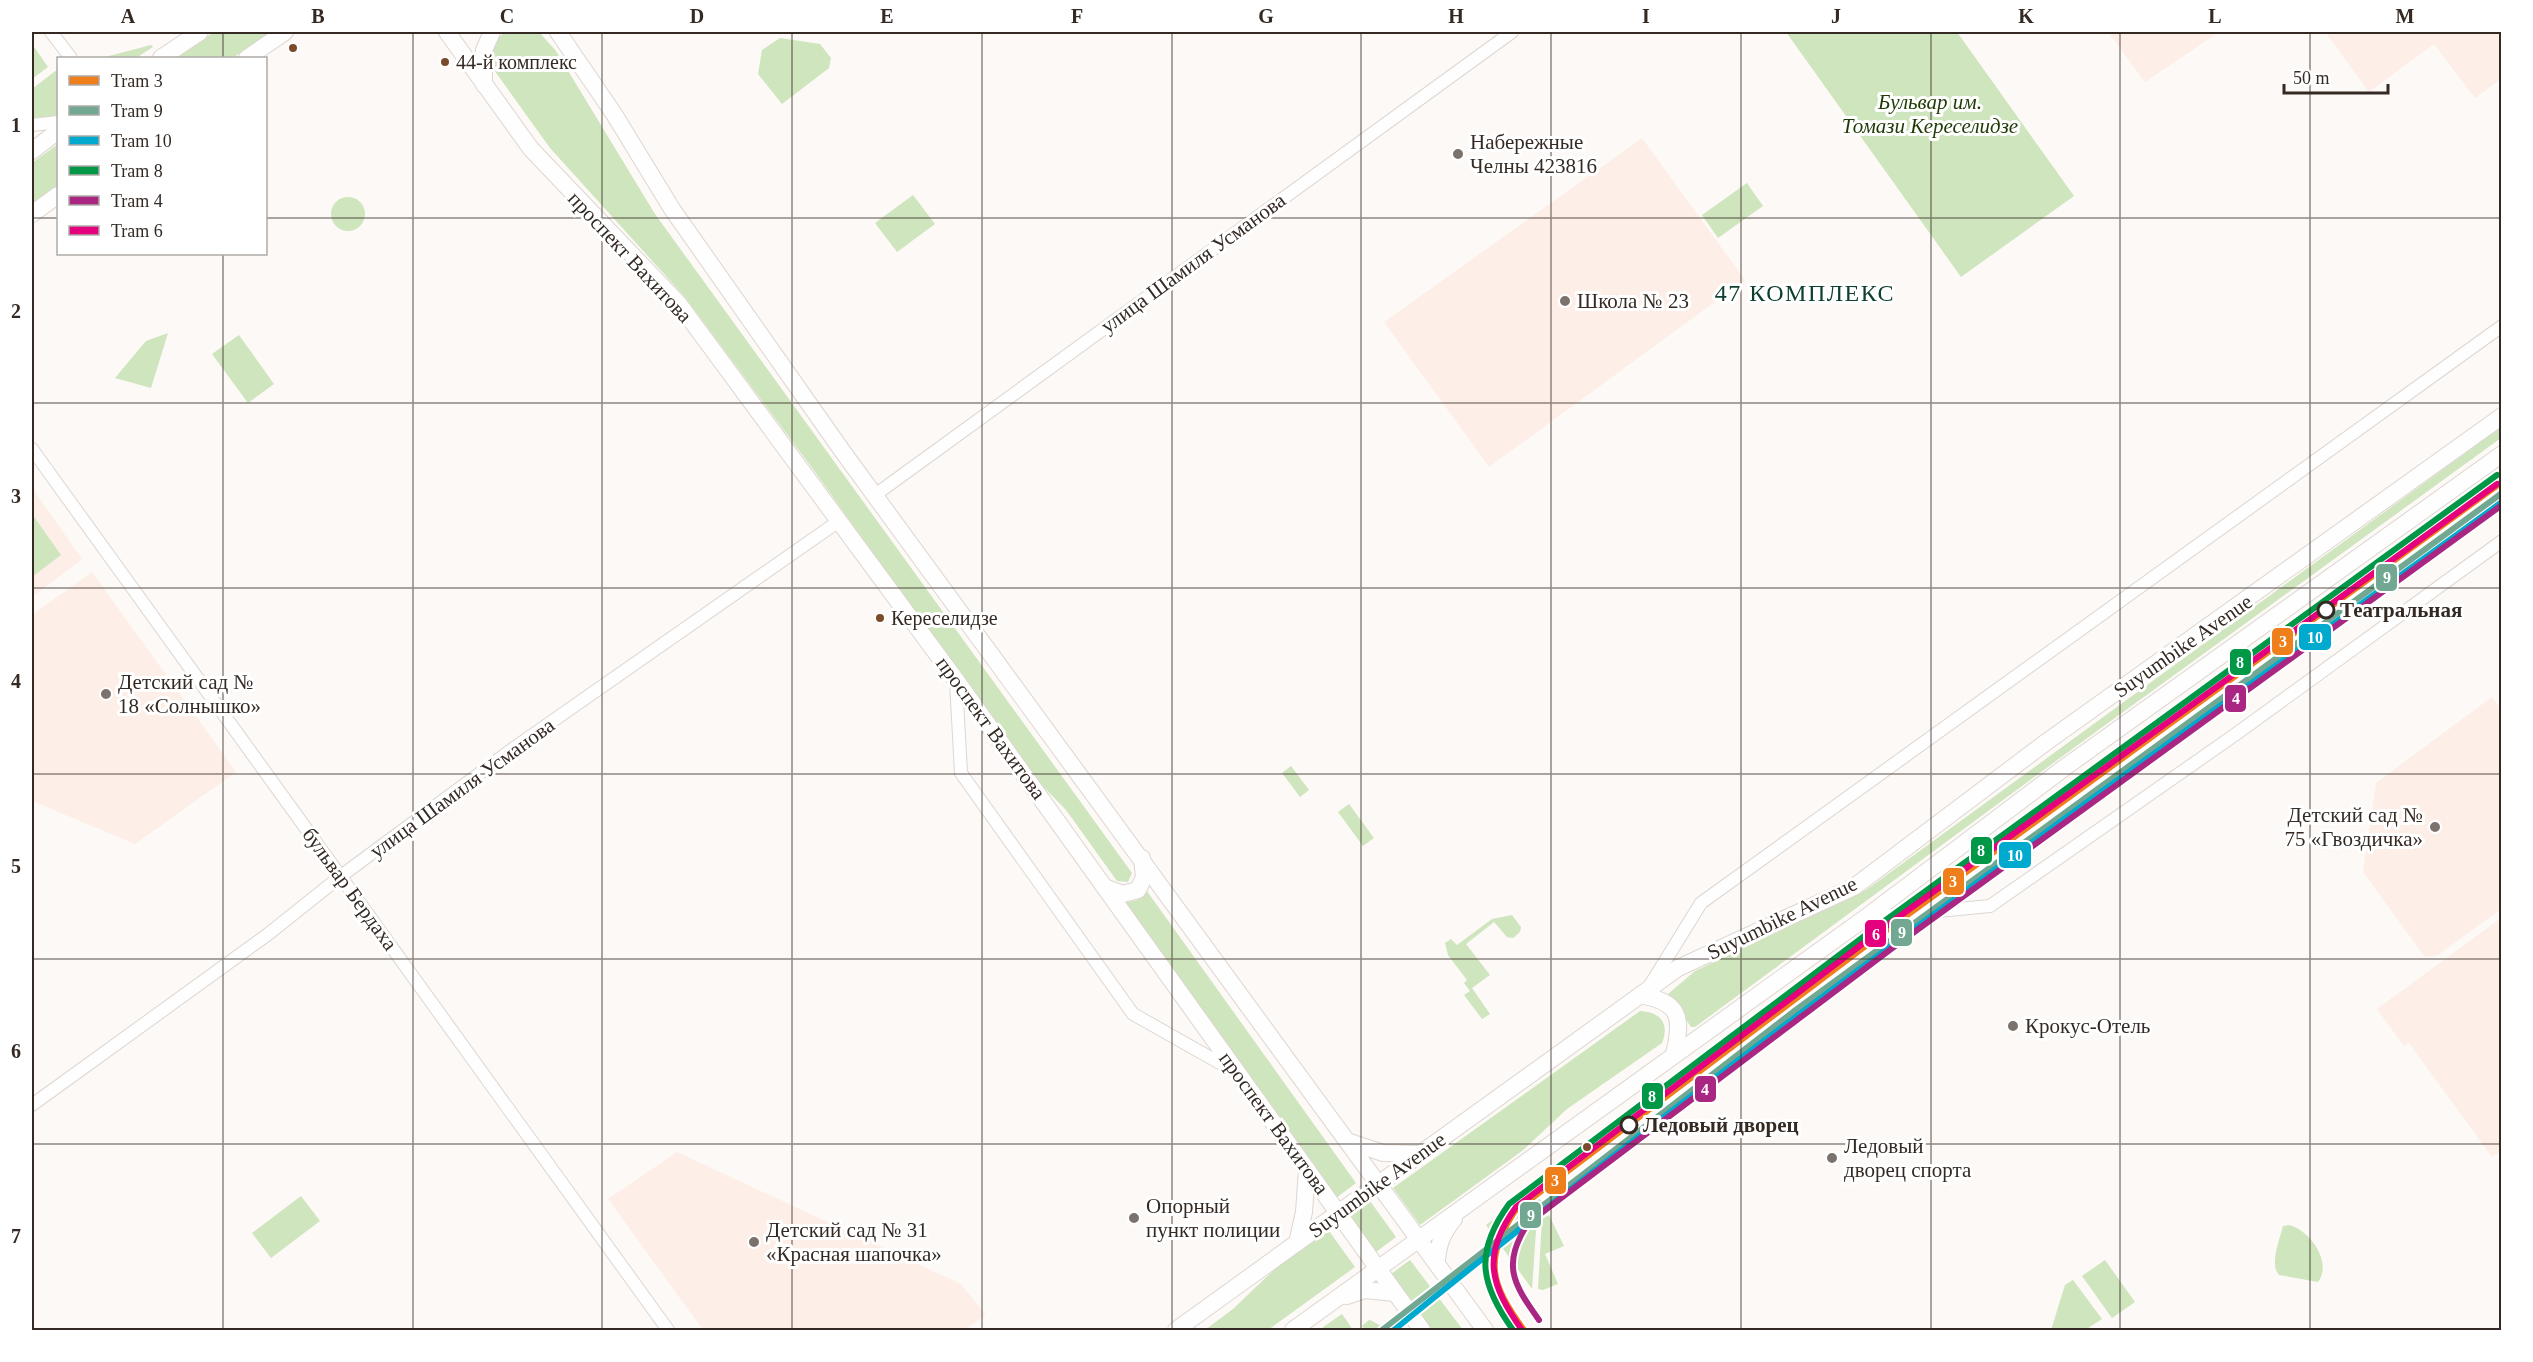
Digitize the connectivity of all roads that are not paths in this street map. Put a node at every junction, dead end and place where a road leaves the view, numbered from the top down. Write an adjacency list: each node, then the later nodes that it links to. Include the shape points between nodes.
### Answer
1 (51, 32): 8 (street)
2 (200, 32): 9 (main road)
3 (285, 32): 10 (main road)
4 (447, 32): 11 (main road, проспект Вахитова)
5 (492, 32): 11 (main road, via 484,50)
6 (558, 32): 22 (main road, проспект Вахитова, via 672,209)
7 (1512, 32): 22 (street, улица Шамиля Усманова)
8 (70, 57)
9 (162, 57)
10 (248, 57)
11 (484, 86): 23 (main road, проспект Вахитова, via 537,156 679,304)
12 (57, 122): 13 (street)
13 (32, 125)
14 (57, 132): 15 (main road)
15 (32, 151)
16 (57, 196): 17 (main road)
17 (32, 214)
18 (2502, 326): 30 (street, via 1701,903)
19 (2502, 416): 30 (main road, Suyumbike Avenue, via 2045,743 1854,887 1678,968)
20 (32, 449): 27 (street, бульвар Бердаха)
21 (2502, 454): 29 (main road, Suyumbike Avenue, via 2064,768)
22 (875, 495): 26 (main road, проспект Вахитова)
23 (839, 520): 25 (main road, проспект Вахитова); 27 (street, улица Шамиля Усманова, via 514,748)
24 (2502, 541): 29 (street, via 1990,906)
25 (956, 680): 28 (main road, проспект Вахитова); 32 (street, via 961,773 1132,1014)
26 (1142, 858): 28 (main road, via 1144,877 1138,890 1123,894); 34 (main road, проспект Вахитова)
27 (341, 876): 33 (street, улица Шамиля Усманова, via 267,935); 46 (street, бульвар Бердаха)
28 (1104, 887): 32 (main road, проспект Вахитова)
29 (1865, 918): 31 (main road, Suyumbike Avenue)
30 (1644, 992): 31 (main road, via 1678,1014 1680,1031); 35 (main road, Suyumbike Avenue)
31 (1674, 1054): 38 (main road, Suyumbike Avenue)
32 (1239, 1074): 36 (main road, проспект Вахитова)
33 (32, 1105)
34 (1346, 1141): 35 (main road, via 1383,1153); 37 (main road, проспект Вахитова)
35 (1421, 1154): 37 (main road, Suyumbike Avenue)
36 (1307, 1169): 39 (main road, проспект Вахитова); 41 (main road)
37 (1379, 1186): 39 (main road, Suyumbike Avenue); 40 (main road, проспект Вахитова)
38 (1463, 1209): 40 (main road, Suyumbike Avenue); 42 (main road, via 1445,1230)
39 (1339, 1214): 41 (main road, Suyumbike Avenue); 43 (main road, проспект Вахитова)
40 (1418, 1240): 42 (main road, проспект Вахитова); 43 (main road, Suyumbike Avenue)
41 (1297, 1242): 47 (main road, Suyumbike Avenue)
42 (1437, 1261): 50 (main road, проспект Вахитова)
43 (1378, 1269): 44 (main road, проспект Вахитова); 45 (main road, Suyumbike Avenue)
44 (1395, 1293): 45 (main road, via 1365,1290); 49 (main road, проспект Вахитова)
45 (1338, 1299): 48 (main road, Suyumbike Avenue)
46 (668, 1330)
47 (1176, 1330)
48 (1293, 1330)
49 (1422, 1330)
50 (1485, 1330)

